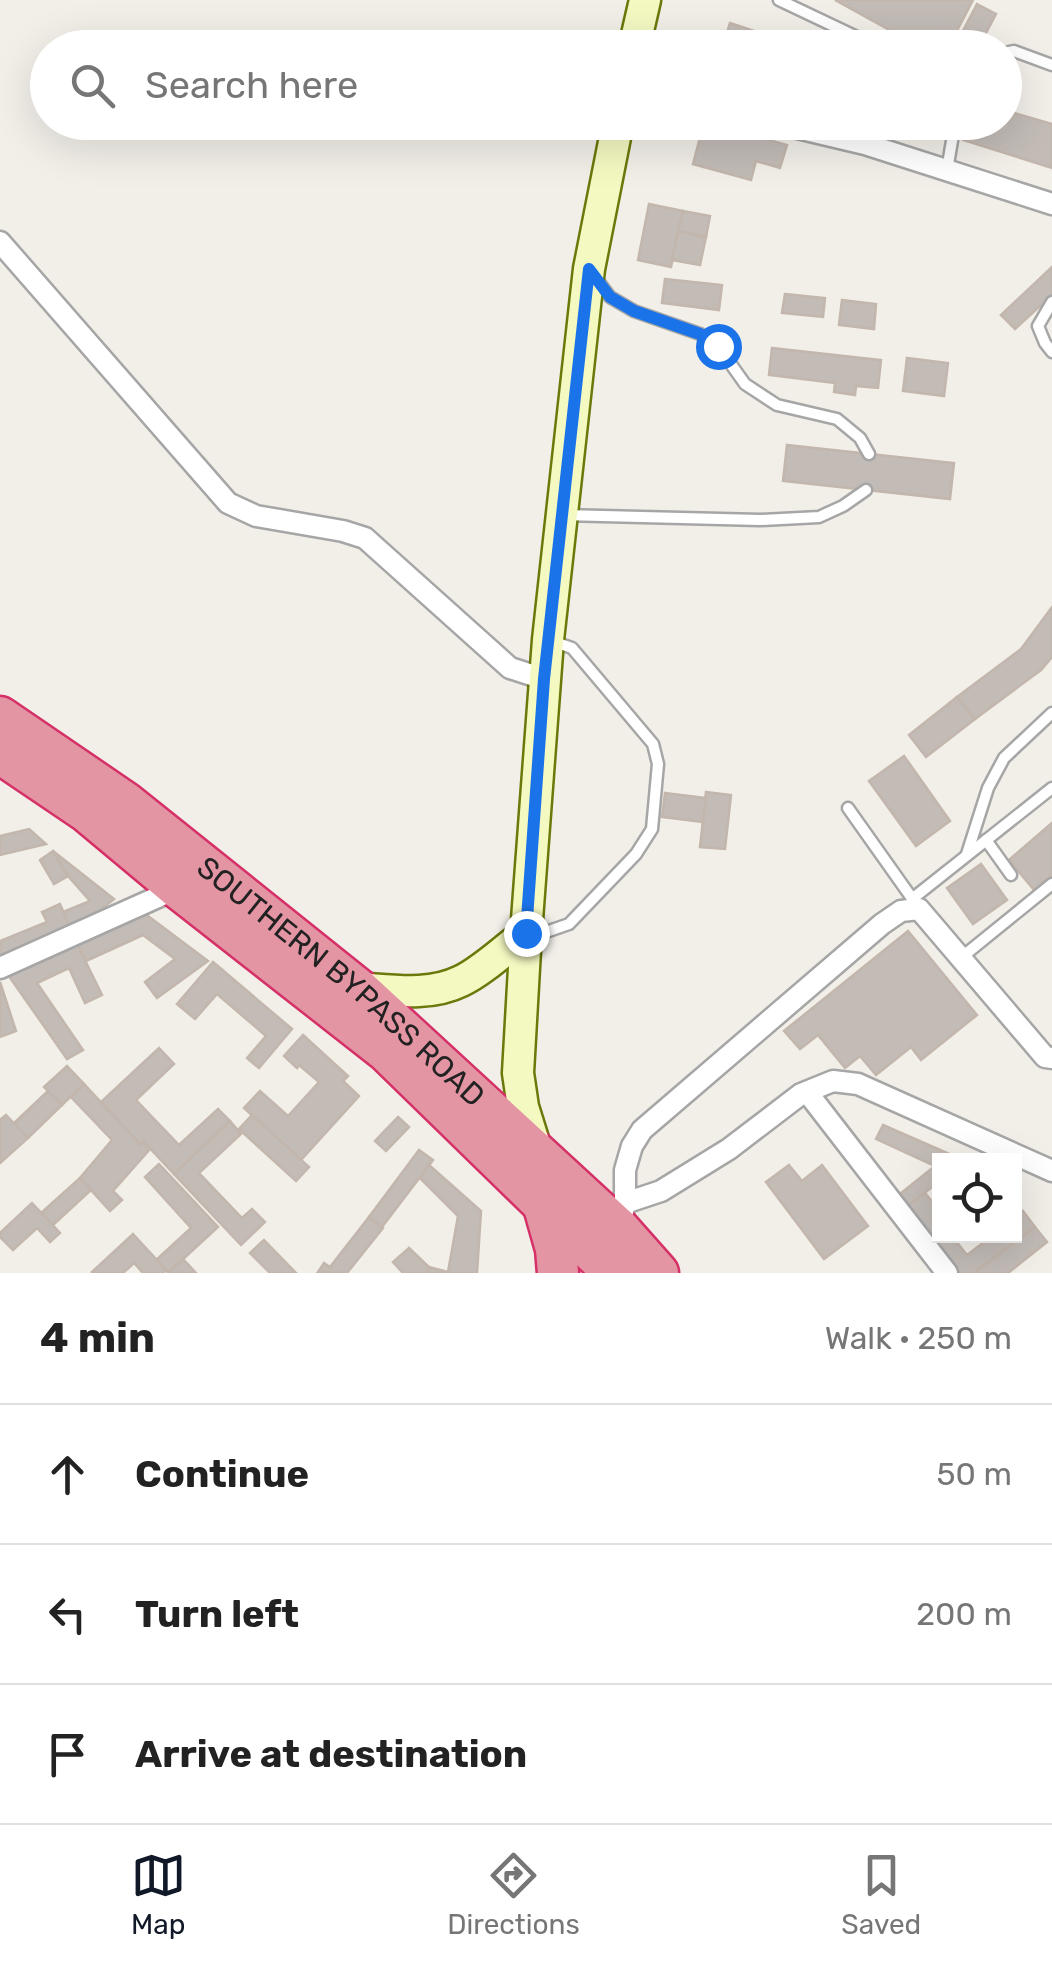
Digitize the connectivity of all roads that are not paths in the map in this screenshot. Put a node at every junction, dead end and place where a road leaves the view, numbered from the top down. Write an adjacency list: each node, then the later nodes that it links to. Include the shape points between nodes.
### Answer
1 (645, 0): 3 (main road)
2 (779, 0): 4 (lane)
3 (638, 30)
4 (842, 30)
5 (1022, 54): 6 (lane)
6 (1052, 65)
7 (614, 140): 13 (main road)
8 (848, 140): 10 (street)
9 (952, 140): 10 (lane)
10 (947, 170): 11 (street)
11 (1052, 204)
12 (0, 242): 20 (street, via 228,502 256,516 365,538 510,668)
13 (589, 269): 16 (lane, via 610,297 700,334 718,346 745,384 777,405 837,419); 18 (main road)
14 (1052, 302): 15 (lane, via 1038,326)
15 (1052, 352)
16 (869, 454)
17 (866, 490): 18 (lane, via 819,517)
18 (562, 514): 19 (main road)
19 (548, 640): 20 (main road); 32 (lane, via 572,648 653,744 658,764 652,829 636,854 569,924)
20 (544, 679): 32 (main road)
21 (1052, 712): 27 (lane, via 1004,758)
22 (0, 717): 35 (highway, SOUTHERN BYPASS ROAD, via 126,803)
23 (0, 753): 30 (highway, SOUTHERN BYPASS ROAD, via 87,812)
24 (1052, 788): 26 (lane)
25 (848, 808): 31 (lane)
26 (986, 840): 27 (lane); 28 (lane)
27 (967, 855): 31 (lane)
28 (1011, 875)
29 (1052, 884): 33 (lane)
30 (178, 888): 34 (street); 40 (highway, SOUTHERN BYPASS ROAD, via 386,1052)
31 (916, 904): 33 (street); 41 (street, via 882,924 642,1130 625,1170)
32 (526, 933): 35 (main road, via 462,981 412,991); 38 (main road, via 518,1073)
33 (962, 957): 36 (street)
34 (0, 968)
35 (357, 988): 38 (highway, SOUTHERN BYPASS ROAD)
36 (1052, 1058)
37 (806, 1092): 39 (street, via 833,1080 858,1084); 41 (street); 45 (street)
38 (536, 1152): 41 (highway, SOUTHERN BYPASS ROAD)
39 (1052, 1170)
40 (543, 1204): 42 (highway); 43 (highway, SOUTHERN BYPASS ROAD)
41 (622, 1216): 44 (highway, SOUTHERN BYPASS ROAD)
42 (558, 1273)
43 (614, 1273)
44 (658, 1273)
45 (946, 1273)

